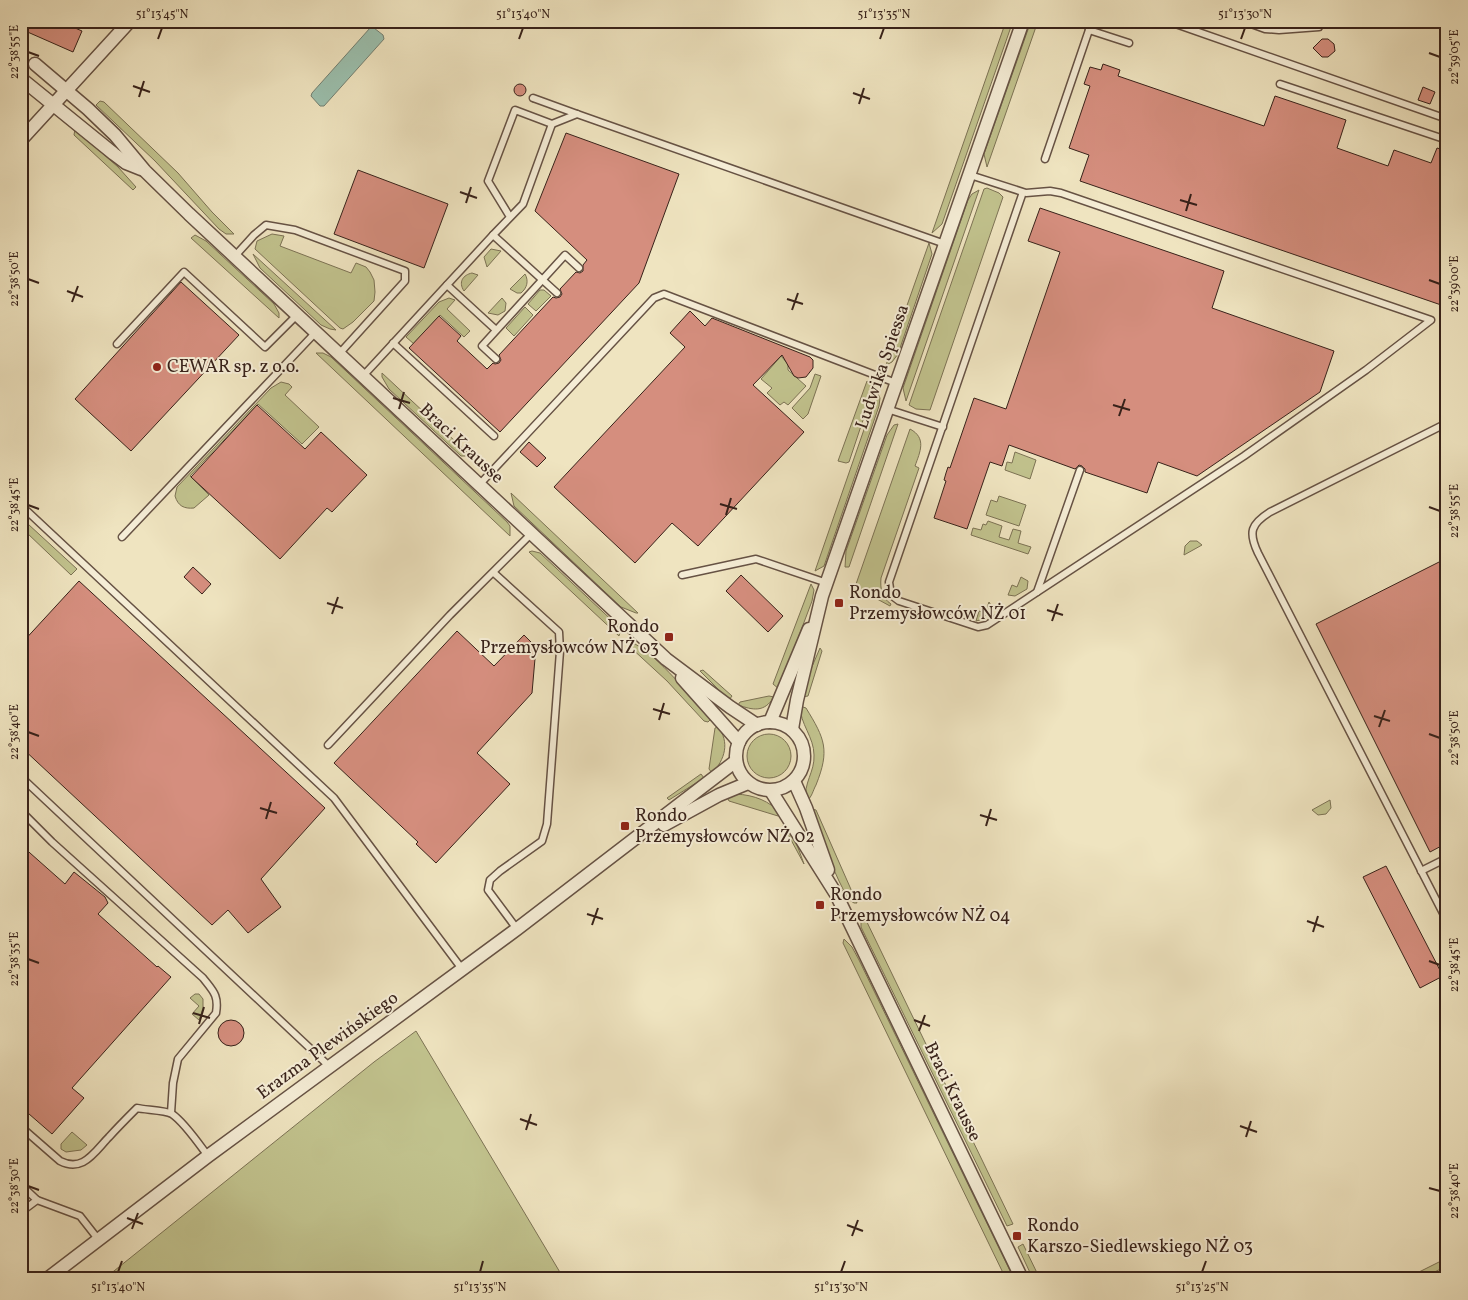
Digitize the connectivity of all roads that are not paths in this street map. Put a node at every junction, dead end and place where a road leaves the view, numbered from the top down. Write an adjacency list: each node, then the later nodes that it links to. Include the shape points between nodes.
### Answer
1 (130, 21): 13 (street)
2 (1023, 21): 23 (street, Ludwika Spiessa)
3 (1088, 21): 8 (lane)
4 (1167, 21): 17 (lane)
5 (1243, 21): 7 (lane)
6 (1321, 21): 7 (lane, via 1319,27 1279,30)
7 (1251, 23)
8 (1090, 30): 9 (lane); 21 (lane)
9 (1129, 43)
10 (35, 64): 13 (street, Braci Krausse)
11 (22, 80): 15 (street, Braci Krausse)
12 (1280, 84): 20 (lane)
13 (68, 90): 15 (street); 22 (street, Braci Krausse, via 115,135)
14 (533, 98): 16 (lane)
15 (54, 106): 19 (street); 22 (street, Braci Krausse, via 126,163)
16 (577, 114): 18 (lane); 27 (lane)
17 (1447, 119)
18 (552, 124): 25 (lane, via 523,204); 25 (lane, via 515,110 488,181)
19 (21, 140)
20 (1447, 140)
21 (1045, 158)
22 (146, 171): 28 (street, Braci Krausse)
23 (970, 175): 24 (lane); 27 (street, Ludwika Spiessa)
24 (1023, 192): 44 (lane); 54 (lane, via 1061,193 1431,320 1244,456)
25 (510, 217): 26 (lane)
26 (493, 235): 30 (lane); 31 (lane)
27 (945, 244): 41 (street, Ludwika Spiessa)
28 (235, 256): 33 (street, Braci Krausse); 38 (lane, via 266,225 295,230 405,271 405,281)
29 (580, 268): 30 (lane, via 565,255)
30 (542, 280): 32 (lane); 34 (lane)
31 (447, 285): 34 (lane); 36 (lane)
32 (557, 293)
33 (297, 315): 35 (street, Braci Krausse); 37 (lane, via 266,347 184,272)
34 (496, 330): 39 (lane, via 482,346)
35 (316, 332): 38 (street, Braci Krausse); 50 (lane)
36 (393, 343): 40 (lane); 45 (lane)
37 (117, 344)
38 (340, 354): 40 (street, Braci Krausse)
39 (496, 358)
40 (363, 376): 47 (street, Braci Krausse)
41 (896, 383): 42 (street, Ludwika Spiessa); 47 (lane, via 664,294 654,298)
42 (887, 409): 44 (lane); 53 (street, Ludwika Spiessa)
43 (1447, 423): 69 (lane, via 1270,512 1255,523 1252,536)
44 (942, 427): 54 (lane, via 889,582 891,595 904,603 978,627)
45 (494, 436)
46 (1080, 470): 54 (lane)
47 (479, 485): 49 (street, Braci Krausse)
48 (21, 509): 73 (lane, via 27,511 334,798)
49 (532, 533): 51 (lane); 56 (street, Braci Krausse)
50 (122, 537)
51 (494, 573): 60 (lane); 72 (lane, via 559,632 547,824 542,841 490,880 488,890)
52 (682, 575): 53 (lane, via 756,559)
53 (827, 583): 55 (street, Ludwika Spiessa)
54 (1036, 592)
55 (822, 596): 57 (street); 58 (street, Ludwika Spiessa)
56 (666, 659): 57 (street, Braci Krausse, via 730,707); 59 (street, Braci Krausse)
57 (764, 723): 58 (street, via 785,725); 59 (street, via 744,735)
58 (792, 730): 63 (street, via 804,751 803,767)
59 (739, 742): 61 (street)
60 (328, 745)
61 (736, 761): 64 (street); 67 (street, Erazma Plewińskiego)
62 (21, 777): 74 (lane)
63 (794, 781): 65 (street); 70 (street, Braci Krausse)
64 (748, 783): 65 (street); 67 (street, Erazma Plewińskiego)
65 (772, 791): 70 (street, Braci Krausse)
66 (21, 811): 75 (lane, via 203,978 216,995 216,1013 178,1059)
67 (631, 842): 72 (street, Erazma Plewińskiego)
68 (1447, 858): 69 (lane)
69 (1421, 871): 71 (lane)
70 (836, 894): 84 (street, Braci Krausse)
71 (1447, 922)
72 (517, 928): 73 (street, Erazma Plewińskiego)
73 (462, 969): 74 (street, Erazma Plewińskiego)
74 (330, 1067): 77 (street, Erazma Plewińskiego)
75 (171, 1114): 76 (lane, via 137,1108 91,1156 73,1165 60,1161); 77 (lane)
76 (21, 1126)
77 (208, 1156): 81 (street, Erazma Plewińskiego)
78 (21, 1185): 79 (lane)
79 (37, 1200): 80 (lane); 81 (lane, via 80,1216)
80 (21, 1212)
81 (98, 1239): 83 (street, Erazma Plewińskiego)
82 (1447, 1275): 85 (street)
83 (47, 1279)
84 (1022, 1279)
85 (1440, 1279)

